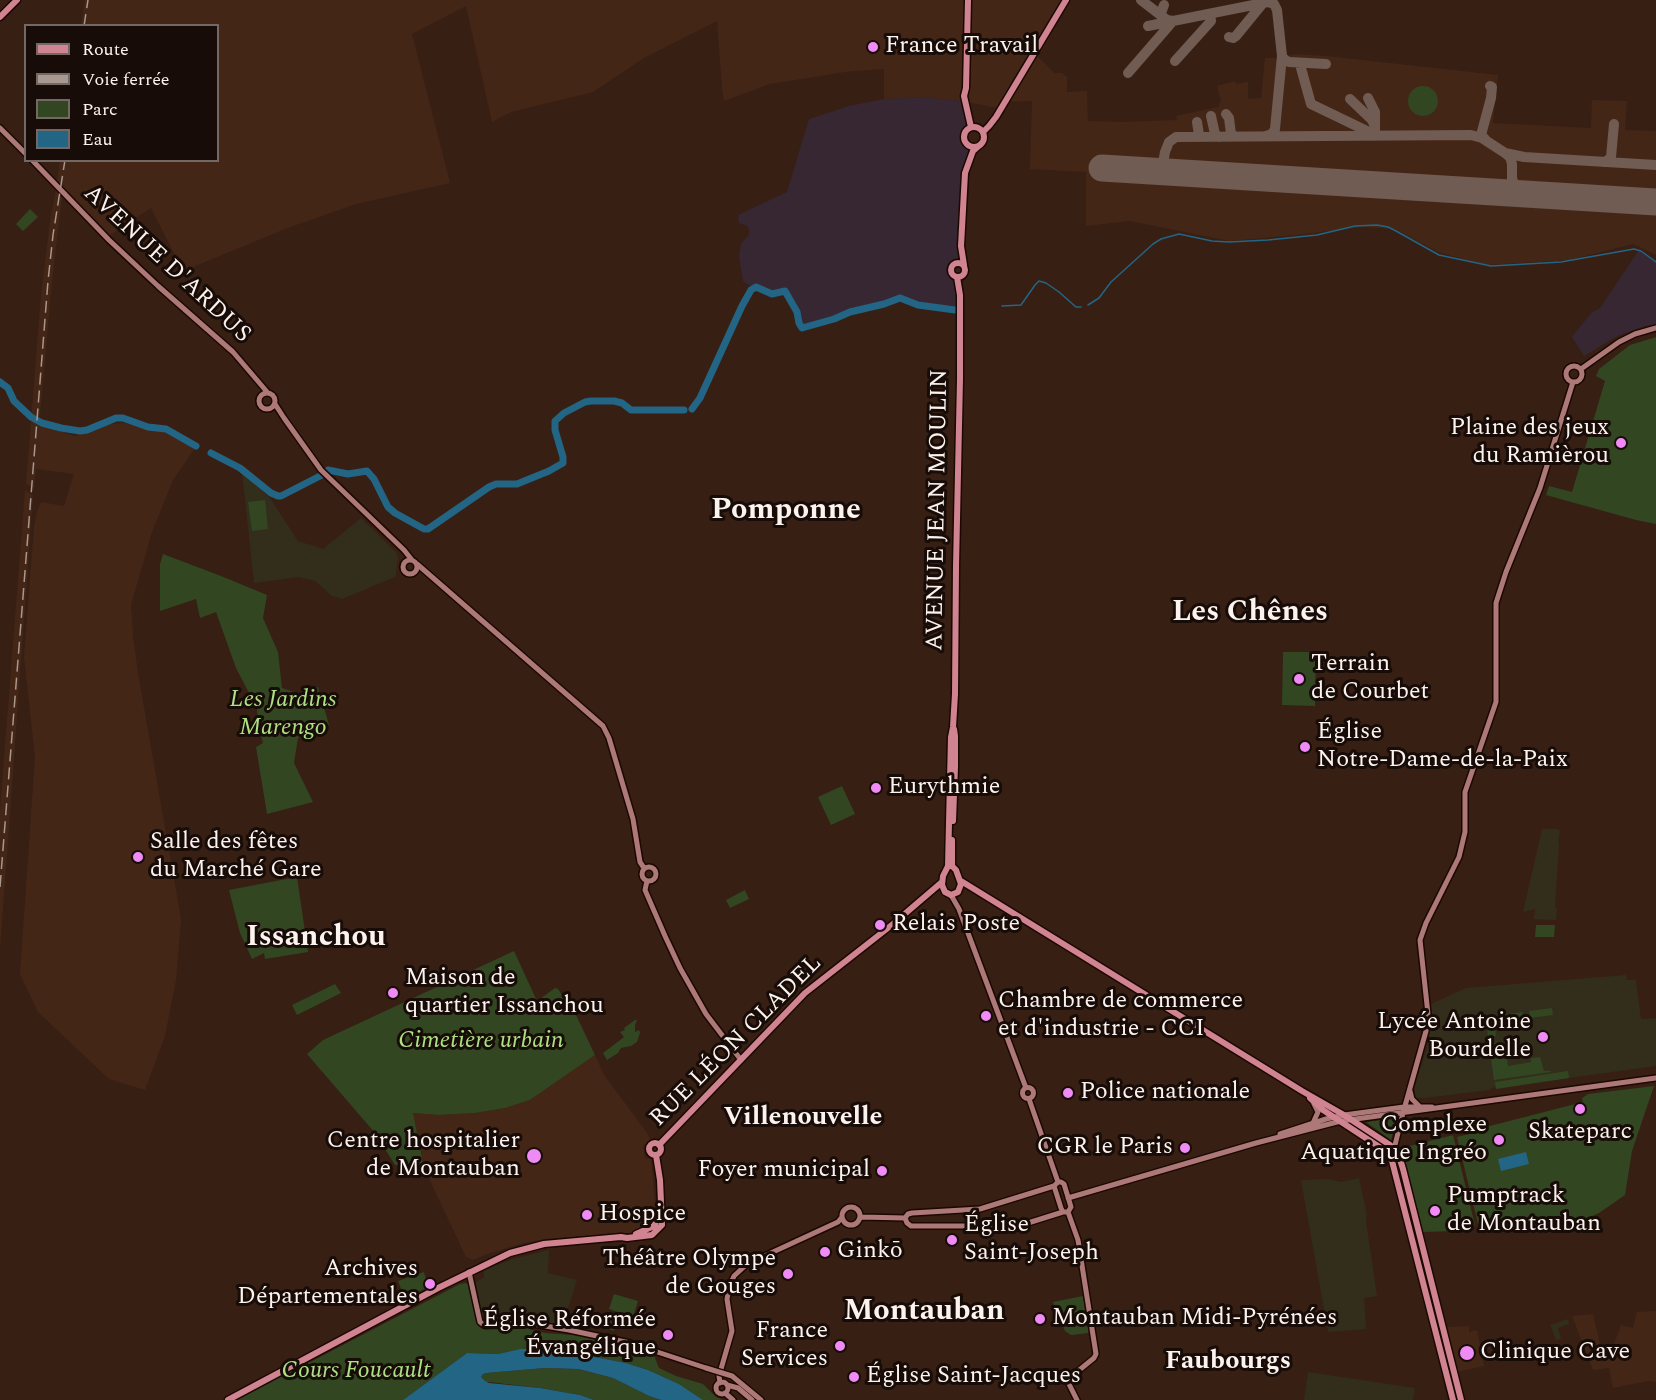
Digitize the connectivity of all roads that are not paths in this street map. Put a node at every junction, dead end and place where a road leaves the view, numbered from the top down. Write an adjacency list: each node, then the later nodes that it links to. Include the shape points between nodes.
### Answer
1 (17, 0): 4 (main road)
2 (968, 0): 5 (main road, via 964,96)
3 (1066, 0): 7 (main road, via 996,117)
4 (0, 17)
5 (971, 127): 7 (main road); 9 (main road, via 964,135)
6 (0, 128): 10 (main road)
7 (983, 132): 8 (main road)
8 (981, 143): 9 (main road); 12 (main road)
9 (967, 144): 12 (main road)
10 (24, 152)
11 (34, 162): 18 (main road, AVENUE D'ARDUS, via 150,278 232,352)
12 (968, 164): 13 (main road)
13 (960, 264): 14 (main road, via 966,271); 14 (main road, via 951,269 953,275)
14 (960, 277): 27 (main road, AVENUE JEAN MOULIN)
15 (1656, 328): 16 (main road, via 1619,342)
16 (1581, 369): 17 (main road, via 1581,378); 17 (main road, via 1574,365 1567,369 1566,377)
17 (1573, 382): 38 (main road, via 1540,488 1496,603 1496,702 1465,792 1465,832 1459,856 1420,940 1428,1014)
18 (265, 394): 19 (main road, via 274,396); 20 (main road, via 260,406)
19 (275, 404): 20 (main road); 21 (main road)
20 (270, 409): 21 (main road)
21 (284, 418): 22 (main road, via 321,470)
22 (401, 548): 23 (main road); 24 (main road)
23 (414, 562): 24 (main road); 25 (main road); 26 (main road)
24 (404, 564): 25 (main road, via 406,573)
25 (414, 573): 26 (main road)
26 (430, 574): 28 (main road, via 603,726 633,819)
27 (950, 866): 30 (main road); 31 (main road)
28 (644, 868): 29 (main road, via 642,877); 29 (main road, via 650,866 655,871 655,877)
29 (647, 881): 35 (main road, via 645,890 680,968 706,1014)
30 (961, 881): 33 (main road); 37 (main road)
31 (942, 882): 32 (main road); 34 (main road, RUE LÉON CLADEL)
32 (943, 890): 33 (main road); 34 (main road, RUE LÉON CLADEL)
33 (955, 893): 51 (main road, via 1026,1088 1034,1091 1029,1099)
34 (926, 897): 35 (main road, RUE LÉON CLADEL, via 805,993)
35 (741, 1060): 48 (main road, RUE LÉON CLADEL)
36 (1656, 1078): 41 (main road)
37 (1302, 1091): 39 (main road); 44 (main road)
38 (1410, 1091): 40 (main road); 42 (main road)
39 (1312, 1100): 43 (main road); 46 (main road, via 1317,1112)
40 (1420, 1107): 41 (main road); 42 (main road)
41 (1444, 1107): 42 (main road)
42 (1403, 1110): 44 (main road); 45 (main road); 49 (main road)
43 (1334, 1117): 44 (main road); 46 (main road)
44 (1342, 1118): 45 (main road); 47 (main road); 70 (main road, via 1392,1161)
45 (1351, 1120): 49 (main road)
46 (1313, 1123): 47 (main road)
47 (1256, 1143): 52 (main road)
48 (659, 1145): 50 (main road, via 661,1151); 50 (main road, via 654,1143 649,1148)
49 (1394, 1149): 71 (main road, via 1403,1170)
50 (656, 1155): 61 (main road, RUE LÉON CLADEL, via 661,1211 652,1235 544,1244 510,1253)
51 (1056, 1184): 52 (main road, via 1063,1183); 53 (main road); 54 (main road, via 980,1209)
52 (1068, 1198): 53 (main road, via 1071,1207)
53 (1066, 1212): 59 (main road, via 1012,1228); 69 (main road, via 1078,1239 1096,1354 1067,1380)
54 (912, 1213): 57 (main road); 59 (main road, via 918,1218)
55 (842, 1217): 56 (main road, via 844,1210 851,1207); 58 (main road); 60 (main road)
56 (861, 1217): 57 (main road); 58 (main road, via 856,1224)
57 (905, 1218): 59 (main road, via 908,1225)
58 (846, 1224): 60 (main road)
59 (914, 1225)
60 (798, 1241): 62 (main road, via 747,1264 731,1281 728,1299 733,1327)
61 (469, 1272): 65 (main road); 68 (main road, bridge, via 480,1322 484,1325 527,1323 630,1343 732,1376)
62 (720, 1383): 63 (main road); 64 (main road, via 717,1390)
63 (728, 1385): 64 (main road); 67 (main road)
64 (725, 1393): 66 (main road)
65 (228, 1400)
66 (733, 1400)
67 (752, 1400)
68 (761, 1400)
69 (1077, 1400)
70 (1453, 1400)
71 (1461, 1400)

